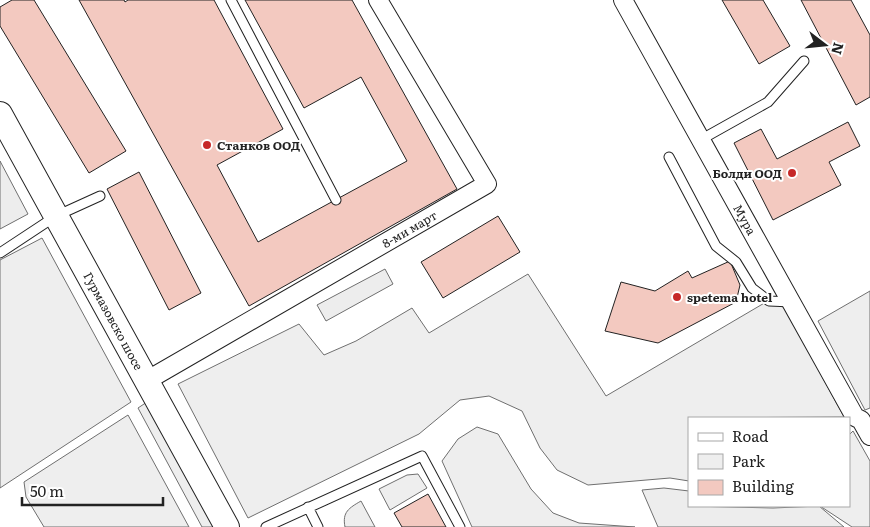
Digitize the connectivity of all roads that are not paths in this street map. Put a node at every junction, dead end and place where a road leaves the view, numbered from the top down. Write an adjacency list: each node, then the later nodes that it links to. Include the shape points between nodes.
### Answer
1 (231, 0): 9 (lane)
2 (378, 0): 13 (street, 8-ми март, via 487,184 362,249)
3 (623, 0): 6 (street, Мура)
4 (804, 61): 6 (lane, via 768,102)
5 (0, 114): 10 (street, Гурмазовско шосе)
6 (702, 139): 12 (street, Мура)
7 (669, 158): 12 (lane, via 716,246 736,262 752,288 769,300)
8 (100, 196): 10 (lane)
9 (336, 200)
10 (56, 216): 11 (lane); 13 (street, Гурмазовско шосе)
11 (0, 253)
12 (792, 302): 14 (street, Мура, via 855,416)
13 (146, 381): 17 (street, Гурмазовско шосе)
14 (866, 418): 15 (street, Мура)
15 (870, 436)
16 (308, 507): 18 (lane); 19 (lane); 20 (lane, via 422,456)
17 (226, 527)
18 (266, 527)
19 (318, 527)
20 (460, 527)

